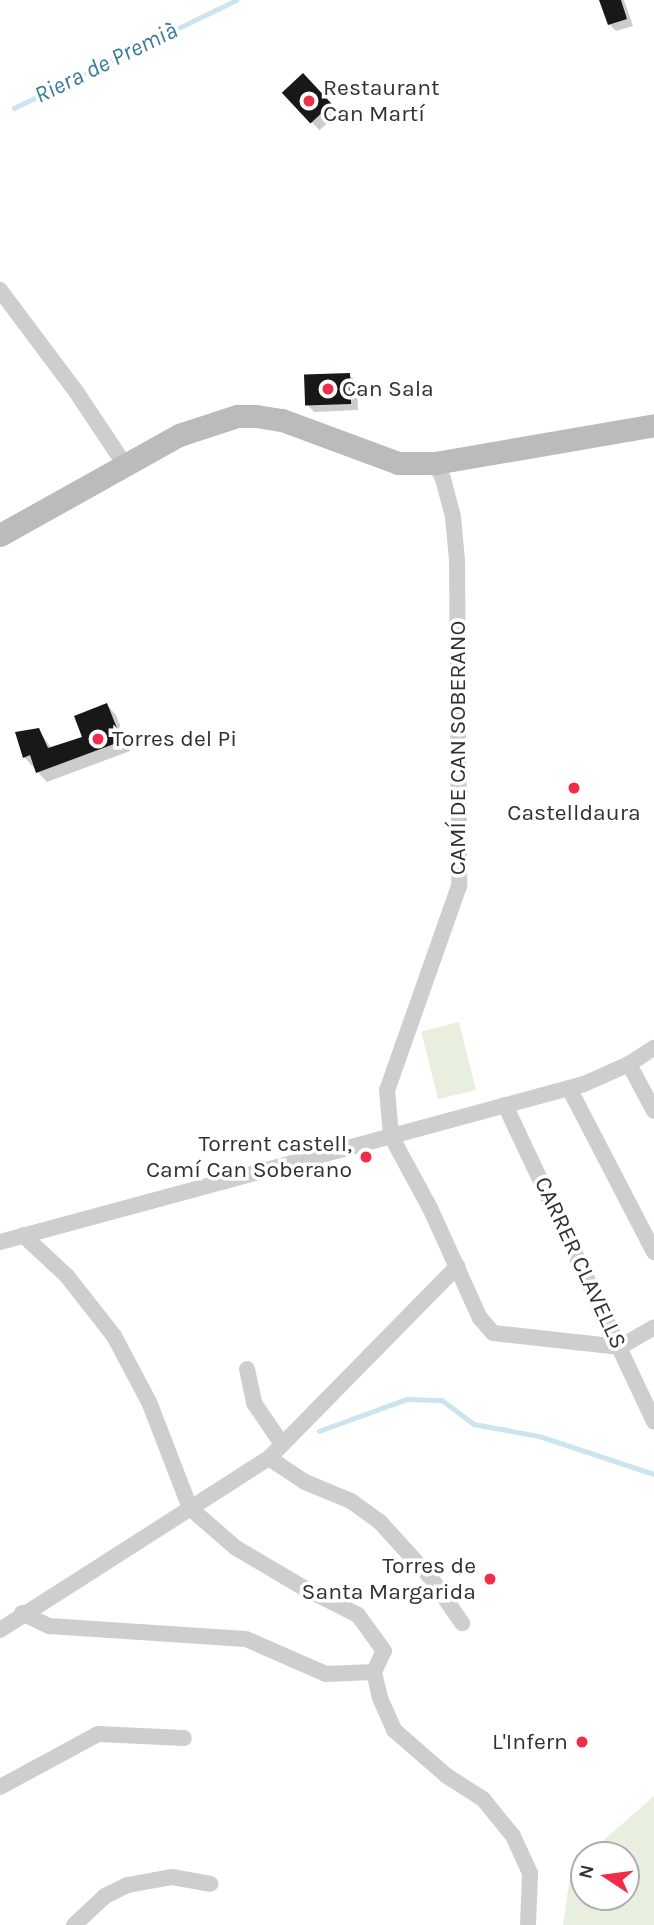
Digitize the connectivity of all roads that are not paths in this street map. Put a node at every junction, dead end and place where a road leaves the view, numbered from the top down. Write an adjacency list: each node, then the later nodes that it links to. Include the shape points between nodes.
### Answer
1 (0, 290): 4 (street)
2 (654, 425): 3 (street)
3 (435, 463): 4 (street, via 398,463 282,420 256,415 179,435); 11 (street, CAMÍ DE CAN SOBERANO, via 453,516 457,560 460,886 387,1090)
4 (125, 465): 5 (street)
5 (6, 529)
6 (654, 1048): 7 (street)
7 (629, 1064): 8 (street); 10 (street)
8 (569, 1088): 9 (street); 14 (street)
9 (505, 1105): 11 (street); 17 (street, CARRER CLAVELLS)
10 (654, 1111)
11 (391, 1136): 12 (street); 15 (street, CAMÍ DE CAN SOBERANO)
12 (23, 1235): 13 (street); 22 (street, via 67,1276 114,1336 149,1402)
13 (0, 1242)
14 (654, 1252)
15 (458, 1266): 17 (street, CAMÍ DE CAN SOBERANO, via 480,1318 493,1333); 20 (street)
16 (654, 1327): 17 (street)
17 (620, 1347): 19 (street, CARRER CLAVELLS)
18 (247, 1369): 20 (street, via 254,1403)
19 (654, 1422)
20 (282, 1444): 21 (street)
21 (269, 1458): 22 (street); 24 (street, via 379,1521 431,1578)
22 (190, 1508): 23 (street); 26 (street, via 236,1548 358,1615 384,1651)
23 (22, 1613): 25 (street); 26 (street, via 49,1626 246,1639 326,1674)
24 (462, 1623)
25 (0, 1630)
26 (374, 1672): 31 (street, via 394,1730 446,1776 483,1799 513,1836 530,1873)
27 (184, 1738): 28 (street, via 97,1734)
28 (0, 1787)
29 (210, 1884): 30 (street, via 172,1877 128,1885 105,1896)
30 (74, 1925)
31 (528, 1925)

